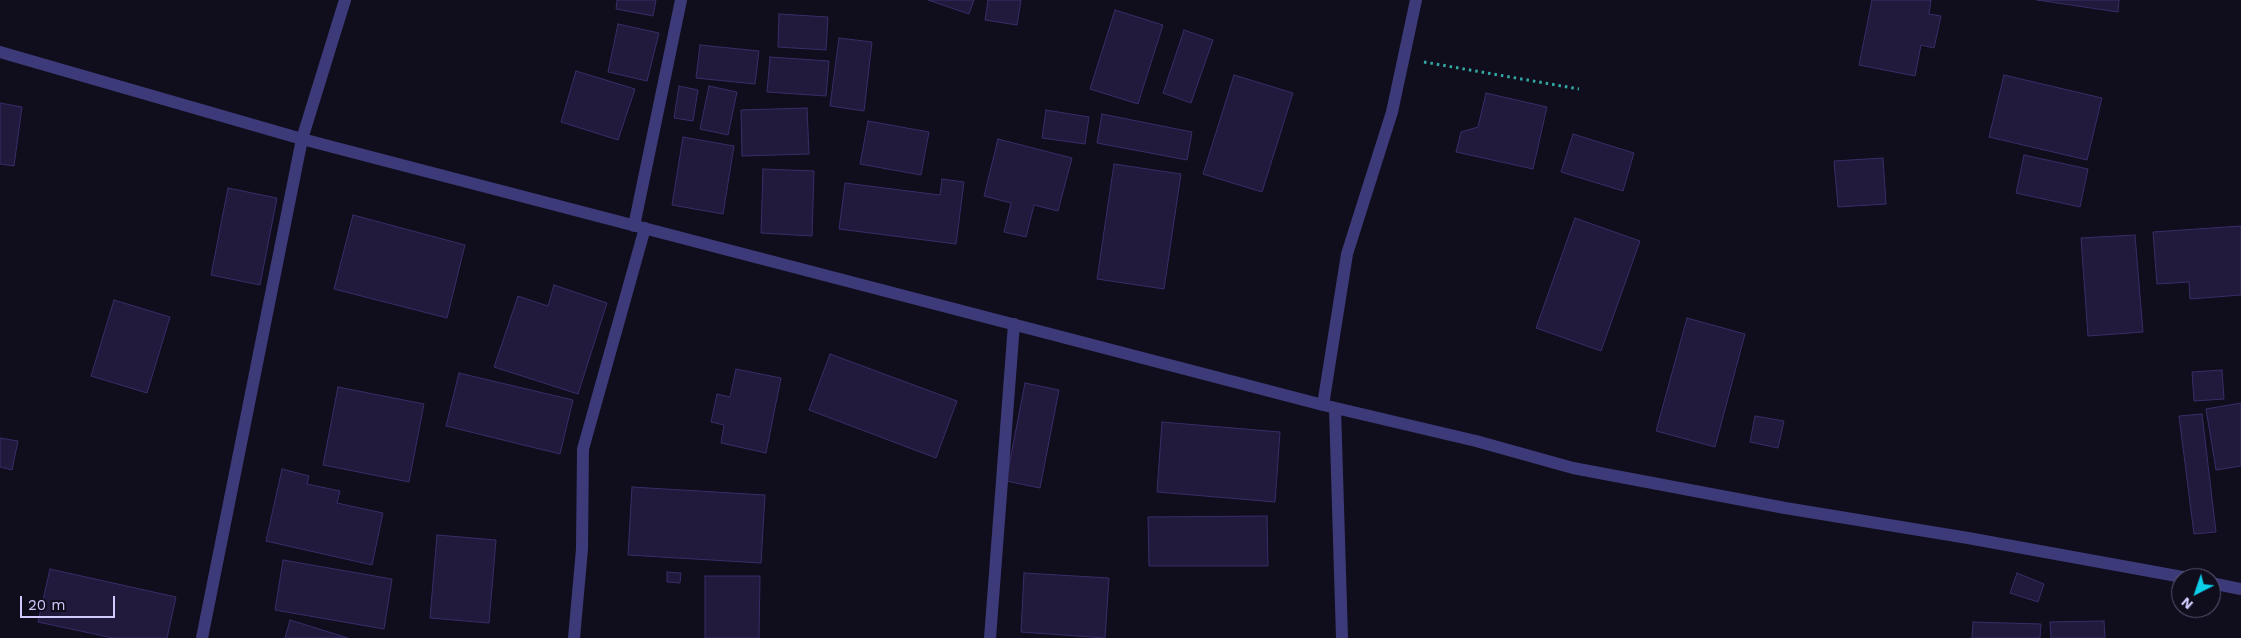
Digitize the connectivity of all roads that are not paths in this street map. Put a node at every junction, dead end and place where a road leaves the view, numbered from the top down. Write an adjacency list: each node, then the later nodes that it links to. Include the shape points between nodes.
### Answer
1 (345, 0): 5 (street)
2 (681, 0): 6 (street)
3 (1416, 0): 8 (street, via 1392,112 1347,254)
4 (0, 52): 5 (street)
5 (302, 139): 6 (street); 12 (street)
6 (639, 227): 7 (street); 13 (street, via 583,449 582,549)
7 (1014, 324): 8 (street); 14 (street)
8 (1329, 406): 9 (street, via 1572,468); 15 (street)
9 (2171, 575)
10 (2221, 585): 11 (street)
11 (2241, 589)
12 (202, 638)
13 (574, 638)
14 (990, 638)
15 (1342, 638)

